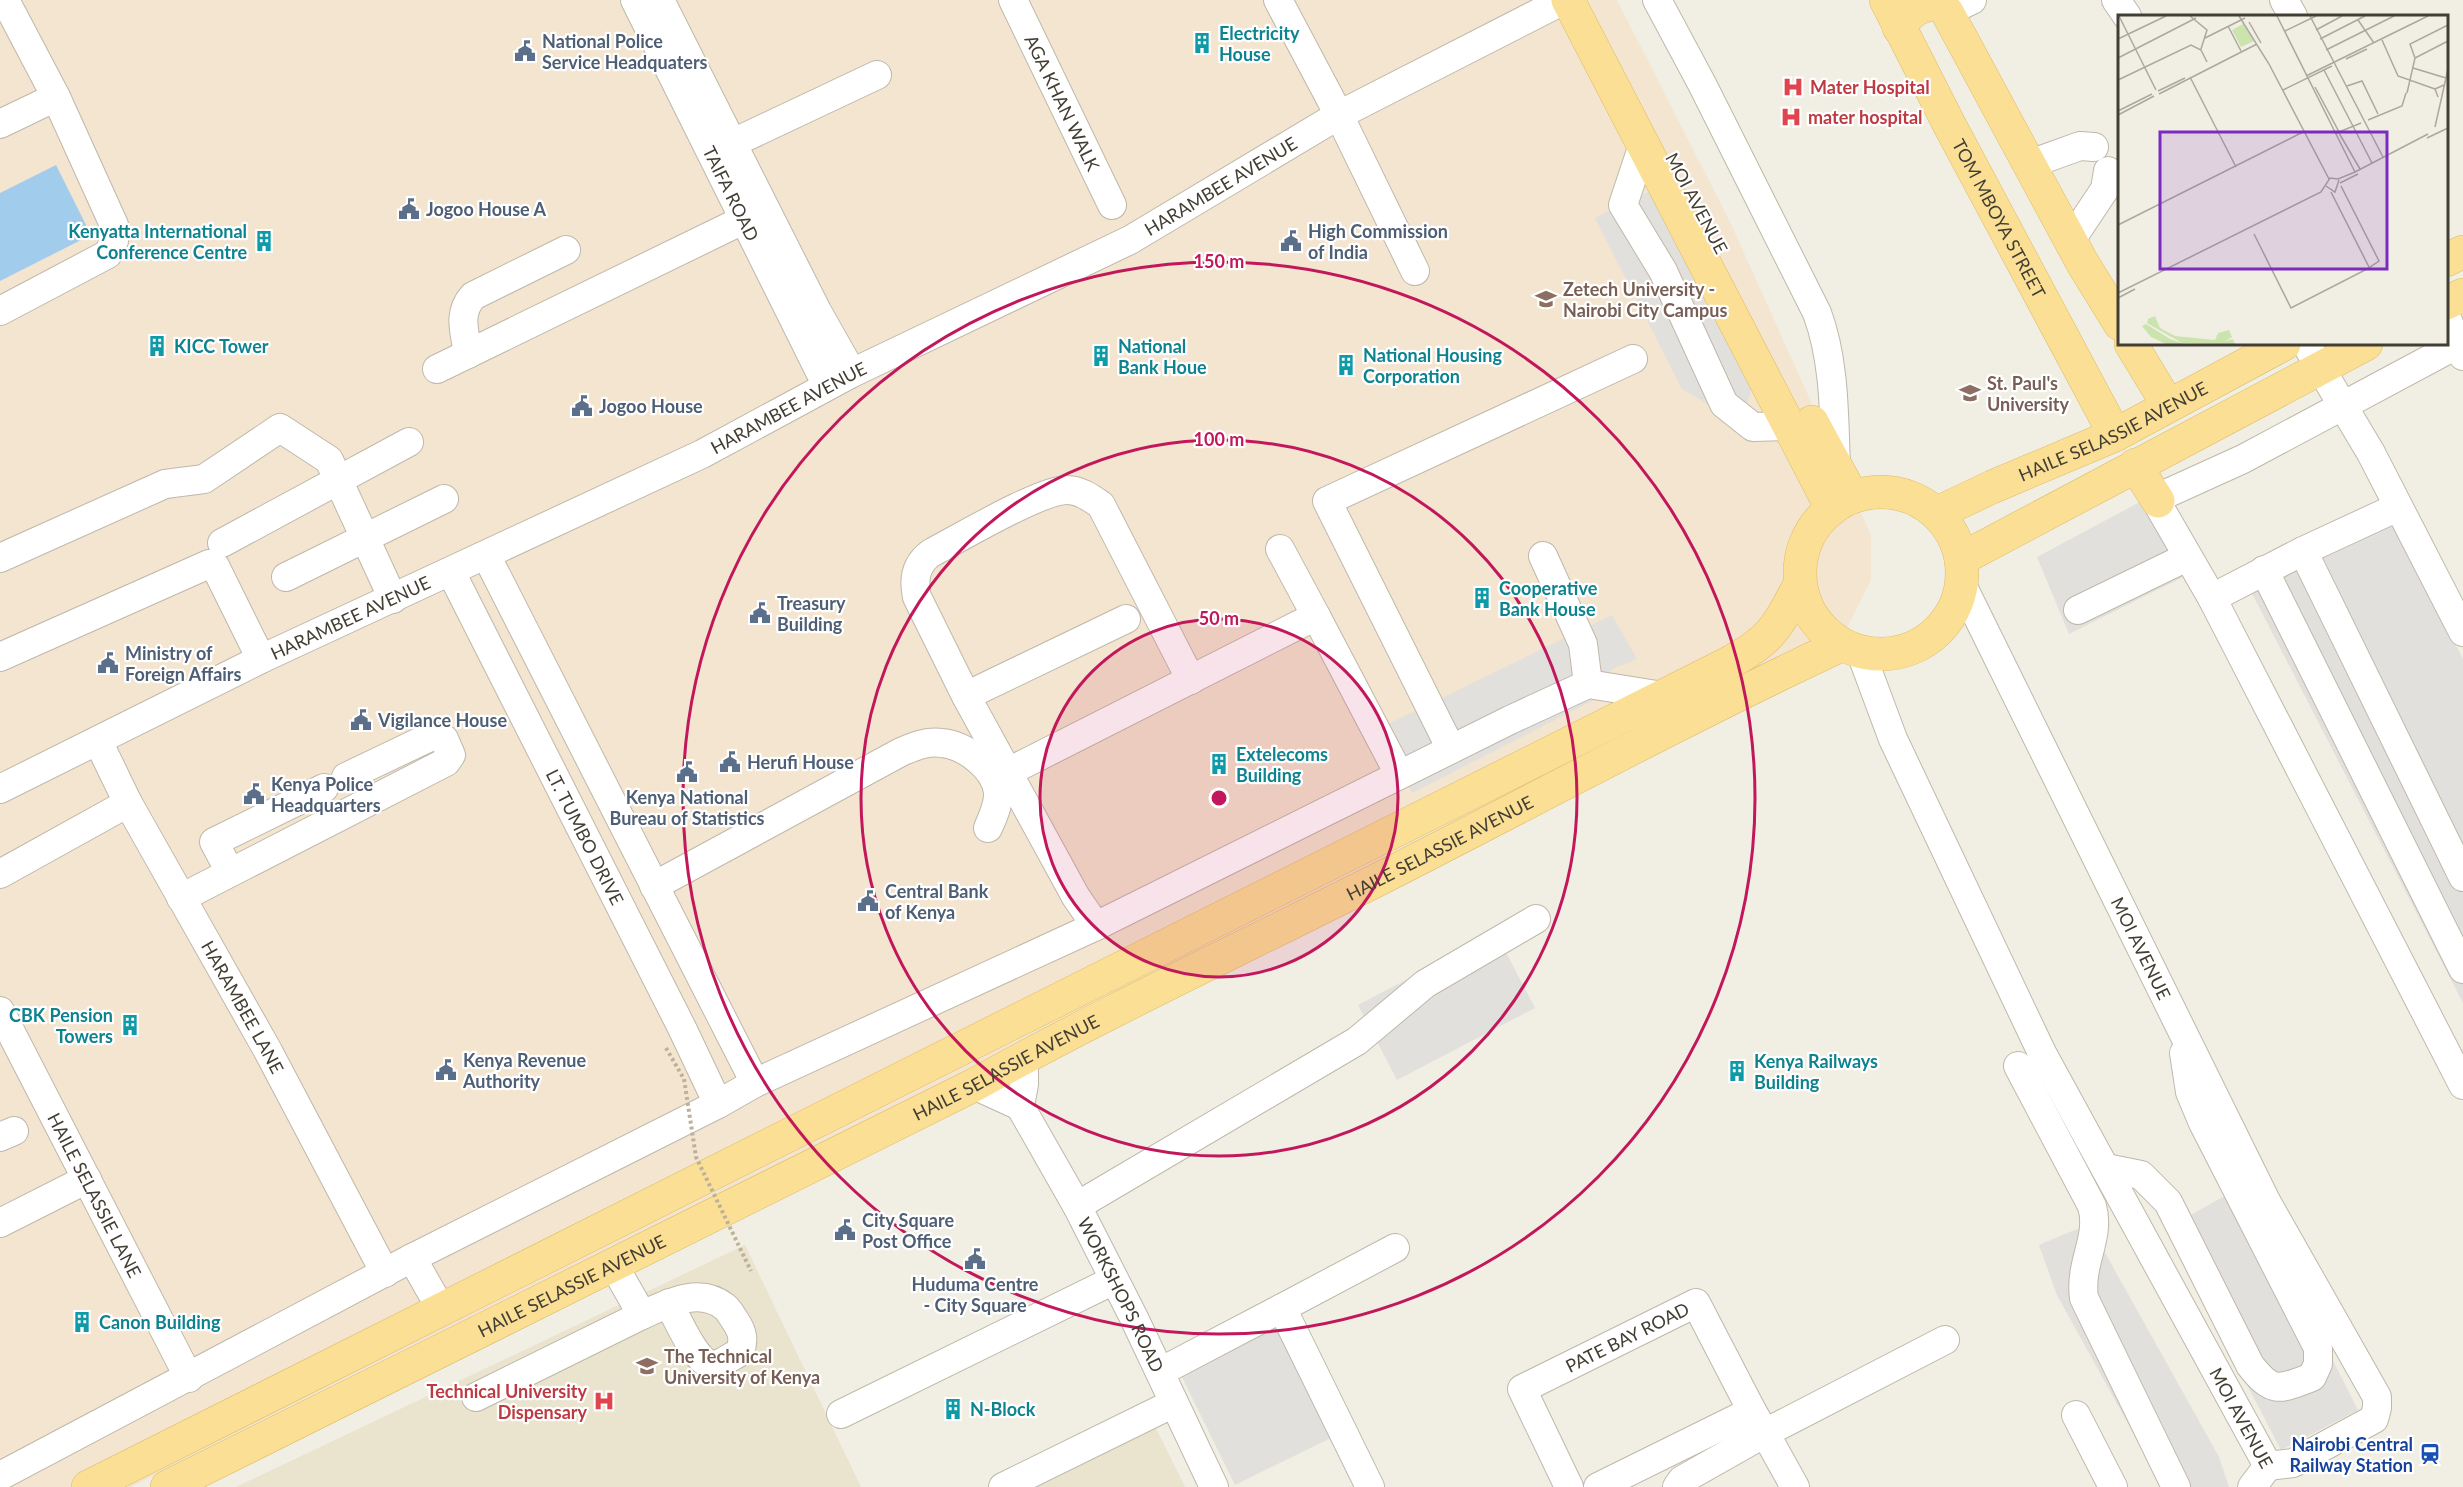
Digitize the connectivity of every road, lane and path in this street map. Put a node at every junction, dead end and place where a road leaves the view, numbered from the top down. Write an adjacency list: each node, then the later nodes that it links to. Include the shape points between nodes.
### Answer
1 (5, 0): 18 (street)
2 (635, 0): 22 (street, TAIFA ROAD)
3 (660, 0): 22 (street, TAIFA ROAD)
4 (1013, 0): 24 (street, AGA KHAN WALK)
5 (1278, 0): 19 (street)
6 (1566, 0): 19 (street, HARAMBEE AVENUE); 21 (main road, MOI AVENUE)
7 (1593, 0): 52 (main road, MOI AVENUE)
8 (1657, 0): 52 (street, MOI AVENUE, via 1821,323 1833,399)
9 (2116, 0): 13 (street)
10 (2284, 0): 14 (street)
11 (1950, 4): 12 (main road, via 1919,6 1906,17); 15 (main road)
12 (1892, 14): 16 (main road, TOM MBOYA STREET)
13 (2126, 15)
14 (2292, 15)
15 (1968, 49): 16 (main road, via 1963,62 1956,67); 23 (main road)
16 (1922, 70): 49 (main road, TOM MBOYA STREET)
17 (877, 75): 22 (street)
18 (56, 98): 20 (street); 33 (street, via 114,225 114,241 108,254)
19 (1338, 115): 30 (street); 44 (street, HARAMBEE AVENUE, via 1130,240)
20 (0, 124)
21 (1643, 145): 48 (main road, MOI AVENUE); 48 (street, MOI AVENUE, via 1623,205 1663,271 1724,404 1753,427)
22 (722, 148): 25 (street, TAIFA ROAD); 44 (street, TAIFA ROAD)
23 (2030, 164): 26 (main road); 26 (street, via 2080,146 2101,159 2105,189)
24 (1112, 205)
25 (745, 219): 40 (street); 45 (street, TAIFA ROAD)
26 (2070, 240): 34 (main road)
27 (566, 250): 40 (street, via 473,296 464,305)
28 (2463, 252): 29 (main road)
29 (2448, 259)
30 (1414, 271)
31 (2463, 295): 32 (main road)
32 (2448, 302)
33 (0, 311)
34 (2118, 321)
35 (2448, 321): 39 (street)
36 (2132, 345): 46 (main road)
37 (2282, 345): 46 (main road, HAILE SELASSIE AVENUE)
38 (2361, 345): 41 (main road)
39 (2461, 351): 47 (street, via 2447,350)
40 (468, 354): 43 (street)
41 (2313, 355): 47 (street); 51 (main road)
42 (1634, 359): 86 (street, via 1327,501)
43 (436, 369)
44 (852, 373): 45 (street, HARAMBEE AVENUE)
45 (827, 386): 63 (street, HARAMBEE AVENUE, via 702,454)
46 (2168, 405): 49 (main road, HAILE SELASSIE AVENUE)
47 (2343, 407): 55 (street); 57 (street)
48 (1789, 426): 56 (main road, MOI AVENUE)
49 (2115, 435): 58 (main road, HAILE SELASSIE AVENUE)
50 (410, 442): 53 (street)
51 (2135, 465): 55 (main road); 69 (main road)
52 (1836, 468): 56 (main road, MOI AVENUE)
53 (338, 479): 59 (street); 60 (street); 66 (street, via 329,460 280,428 204,479 165,484)
54 (444, 499): 59 (street)
55 (2158, 501): 65 (street)
56 (1842, 503): 58 (main road, via 1869,492 1893,492 1916,499); 71 (main road, HAILE SELASSIE AVENUE, via 1823,514 1807,537 1799,563)
57 (2398, 507): 62 (street); 77 (street)
58 (1937, 513): 69 (main road, via 1953,534)
59 (364, 538): 70 (street); 73 (street)
60 (222, 543)
61 (1280, 549): 75 (street)
62 (2302, 551): 67 (street); 96 (street)
63 (486, 555): 68 (street, HARAMBEE AVENUE); 91 (street)
64 (1543, 556): 82 (street, via 1583,644)
65 (2187, 557): 72 (street); 74 (street)
66 (0, 558)
67 (2264, 570): 72 (street); 101 (street)
68 (451, 572): 73 (street, HARAMBEE AVENUE); 92 (street, LT. TUMBO DRIVE)
69 (1962, 572): 78 (main road, HAILE SELASSIE AVENUE, via 1956,606 1944,626 1926,641 1906,651 1884,655); 103 (street, MOI AVENUE)
70 (286, 577)
71 (1799, 586): 78 (main road, HAILE SELASSIE AVENUE, via 1810,611 1826,632); 84 (main road, HAILE SELASSIE AVENUE, via 1773,632 1754,650)
72 (2212, 598): 109 (street)
73 (393, 599): 80 (street, HARAMBEE AVENUE)
74 (2078, 610)
75 (1316, 616): 81 (street); 88 (street)
76 (1126, 619): 83 (street)
77 (2463, 632)
78 (1851, 649): 105 (main road, HAILE SELASSIE AVENUE, via 1740,694); 112 (street, MOI AVENUE, via 2042,1053)
79 (0, 657): 80 (street, via 209,564 215,566)
80 (261, 659): 85 (street, HARAMBEE AVENUE)
81 (1191, 680): 83 (street, via 1101,505 1087,495 1068,490 1047,493 931,553 917,569 917,597); 87 (street)
82 (1588, 684): 84 (street); 86 (street)
83 (966, 696): 87 (street)
84 (1663, 696): 124 (main road, HAILE SELASSIE AVENUE)
85 (98, 741): 89 (street, HARAMBEE AVENUE); 90 (street, HARAMBEE LANE)
86 (1451, 749): 88 (street)
87 (1008, 772): 100 (street)
88 (1399, 774): 100 (street)
89 (0, 789)
90 (128, 803): 95 (street); 98 (street, HARAMBEE LANE)
91 (612, 804): 92 (street); 97 (street)
92 (577, 822): 110 (street, LT. TUMBO DRIVE)
93 (988, 828): 97 (street, via 998,796 986,768 951,745 929,743 902,752)
94 (230, 872): 94 (street, via 214,842 432,736 444,739 451,755 446,762); 98 (street)
95 (0, 874)
96 (2463, 877)
97 (654, 886): 107 (street)
98 (181, 898): 120 (street, HARAMBEE LANE, via 268,1051)
99 (1536, 919): 114 (street, via 1425,984 1357,1041)
100 (1096, 926): 107 (street)
101 (2463, 969)
102 (0, 1011): 113 (street, HAILE SELASSIE LANE)
103 (2185, 1036): 112 (street, via 2184,1063 2190,1092 2203,1123 2318,1348 2318,1364 2312,1377 2286,1387 2273,1387 2262,1381 2250,1365 2168,1202 2141,1175); 135 (street, MOI AVENUE, via 2266,1201 2377,1397 2374,1419 2293,1463)
104 (666, 1048): 119 (path, bridge, via 684,1079 696,1157)
105 (1024, 1057): 108 (main road, HAILE SELASSIE AVENUE); 111 (street)
106 (2018, 1066): 146 (street, via 2092,1206 2096,1226 2083,1271 2084,1298)
107 (755, 1083): 110 (street)
108 (974, 1084): 111 (street); 118 (main road, HAILE SELASSIE AVENUE)
109 (2463, 1085)
110 (718, 1104): 117 (street)
111 (1020, 1106): 114 (street, WORKSHOPS ROAD)
112 (2106, 1168): 135 (street, MOI AVENUE)
113 (87, 1179): 115 (street); 128 (street, HAILE SELASSIE LANE)
114 (1077, 1206): 121 (street, WORKSHOPS ROAD)
115 (0, 1223)
116 (1395, 1248): 123 (street)
117 (412, 1258): 120 (street); 124 (street)
118 (613, 1264): 125 (street); 136 (main road, HAILE SELASSIE AVENUE)
119 (751, 1271)
120 (385, 1273): 128 (street)
121 (1114, 1280): 127 (street, WORKSHOPS ROAD); 131 (street)
122 (669, 1303): 125 (street)
123 (1282, 1308): 127 (street); 140 (street)
124 (441, 1309): 138 (main road, HAILE SELASSIE AVENUE)
125 (642, 1315): 129 (street)
126 (1945, 1340): 133 (street)
127 (1160, 1372): 130 (street, WORKSHOPS ROAD)
128 (189, 1378): 134 (street)
129 (476, 1397)
130 (1174, 1402): 137 (street); 139 (street, WORKSHOPS ROAD)
131 (841, 1414)
132 (2076, 1415): 145 (street)
133 (1758, 1422): 141 (street, PATE BAY ROAD, via 1696,1303 1522,1389); 142 (street); 143 (street); 144 (street)
134 (0, 1476)
135 (2260, 1476)
136 (177, 1485)
137 (1012, 1485)
138 (88, 1487)
139 (1214, 1487)
140 (1370, 1487)
141 (1569, 1487)
142 (1598, 1487)
143 (1677, 1487)
144 (1795, 1487)
145 (2113, 1487)
146 (2176, 1487)

